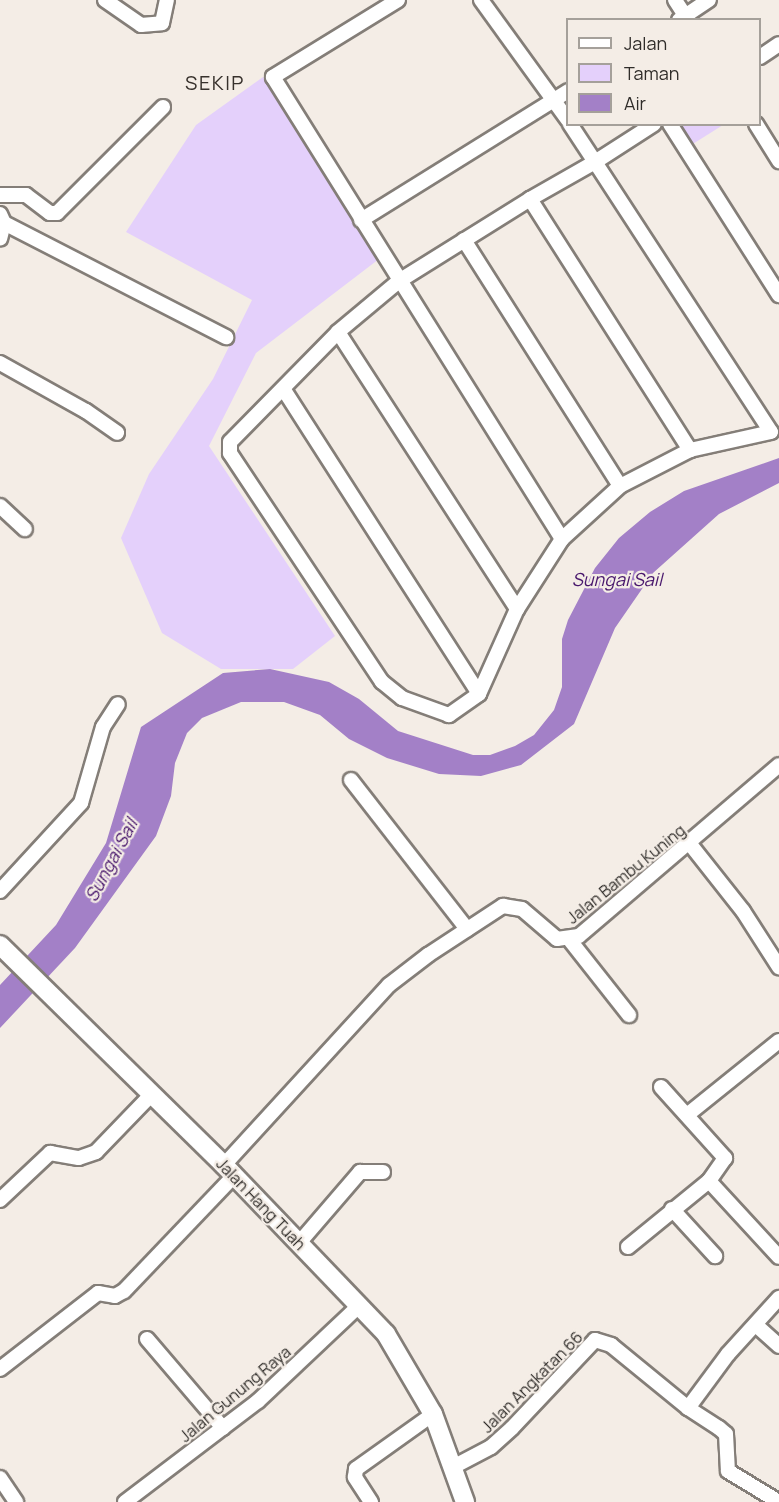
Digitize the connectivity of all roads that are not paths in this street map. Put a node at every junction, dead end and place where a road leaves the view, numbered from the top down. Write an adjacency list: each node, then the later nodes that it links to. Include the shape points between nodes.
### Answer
1 (105, 0): 2 (street, via 141,25 162,23)
2 (167, 0)
3 (399, 0): 23 (street, via 273,77)
4 (481, 0): 11 (street)
5 (675, 0): 7 (street)
6 (709, 0): 7 (street)
7 (684, 18)
8 (779, 44): 9 (street)
9 (761, 56)
10 (566, 92): 11 (street)
11 (554, 100): 13 (street); 23 (street)
12 (163, 107): 20 (street, via 57,213 50,213 26,195)
13 (566, 118)
14 (571, 126): 19 (street)
15 (651, 126): 19 (street)
16 (671, 126): 27 (street)
17 (757, 126): 18 (street)
18 (779, 161)
19 (595, 162): 21 (street); 33 (street, via 771,432)
20 (0, 195)
21 (530, 199): 25 (street); 33 (street)
22 (2, 218): 24 (street); 29 (street)
23 (361, 220): 26 (street)
24 (0, 239)
25 (464, 240): 26 (street); 34 (street)
26 (399, 281): 28 (street); 37 (street)
27 (779, 295)
28 (338, 332): 31 (street); 38 (street)
29 (226, 337)
30 (0, 363): 32 (street)
31 (284, 390): 39 (street); 39 (street, via 230,442 230,453 382,682 402,698 449,716)
32 (117, 433)
33 (690, 450): 34 (street)
34 (620, 486): 37 (street)
35 (0, 506): 36 (street)
36 (25, 529)
37 (562, 539): 38 (street)
38 (517, 609): 39 (street)
39 (479, 694)
40 (118, 704): 44 (street, via 102,727 81,803)
41 (779, 765): 43 (street, Jalan Bambu Kuning)
42 (351, 780): 45 (street)
43 (690, 844): 46 (street, Jalan Bambu Kuning, via 579,936); 48 (street, via 743,911)
44 (0, 891)
45 (467, 929): 46 (street, Jalan Bambu Kuning, via 503,906 513,905 547,933); 54 (street, Jalan Bambu Kuning, via 389,985)
46 (569, 939): 49 (street)
47 (0, 945): 52 (main road, Jalan Hang Tuah)
48 (779, 967)
49 (629, 1016)
50 (779, 1041): 53 (street)
51 (661, 1087): 53 (street)
52 (152, 1095): 54 (main road, Jalan Hang Tuah); 57 (street, via 96,1152 79,1158 50,1153)
53 (687, 1115): 56 (street, via 725,1158)
54 (228, 1171): 59 (main road, Jalan Hang Tuah); 68 (street, Jalan Bambu Kuning, via 124,1291 115,1296 98,1293)
55 (383, 1172): 59 (street, via 360,1172)
56 (709, 1181): 58 (street); 62 (street)
57 (0, 1200)
58 (672, 1209): 60 (street); 61 (street)
59 (298, 1243): 64 (main road, Jalan Hang Tuah)
60 (627, 1247)
61 (715, 1256)
62 (779, 1257)
63 (779, 1298): 65 (street)
64 (360, 1305): 70 (main road, Jalan Hang Tuah, via 410,1369); 71 (street, Jalan Gunung Raya)
65 (757, 1326): 67 (street); 69 (street, via 728,1354)
66 (147, 1339): 71 (street)
67 (779, 1346)
68 (0, 1369)
69 (688, 1408): 72 (street, Jalan Angkatan 66, via 611,1345 595,1340 491,1447); 79 (street, via 726,1434 728,1471)
70 (433, 1414): 72 (main road, Jalan Hang Tuah); 77 (street, via 356,1469 355,1477)
71 (223, 1428): 74 (street, Jalan Gunung Raya)
72 (453, 1467): 78 (main road, Jalan Hang Tuah)
73 (0, 1478): 75 (street)
74 (145, 1497): 76 (street, Jalan Gunung Raya)
75 (16, 1502)
76 (125, 1502)
77 (371, 1502)
78 (465, 1502)
79 (779, 1502)

